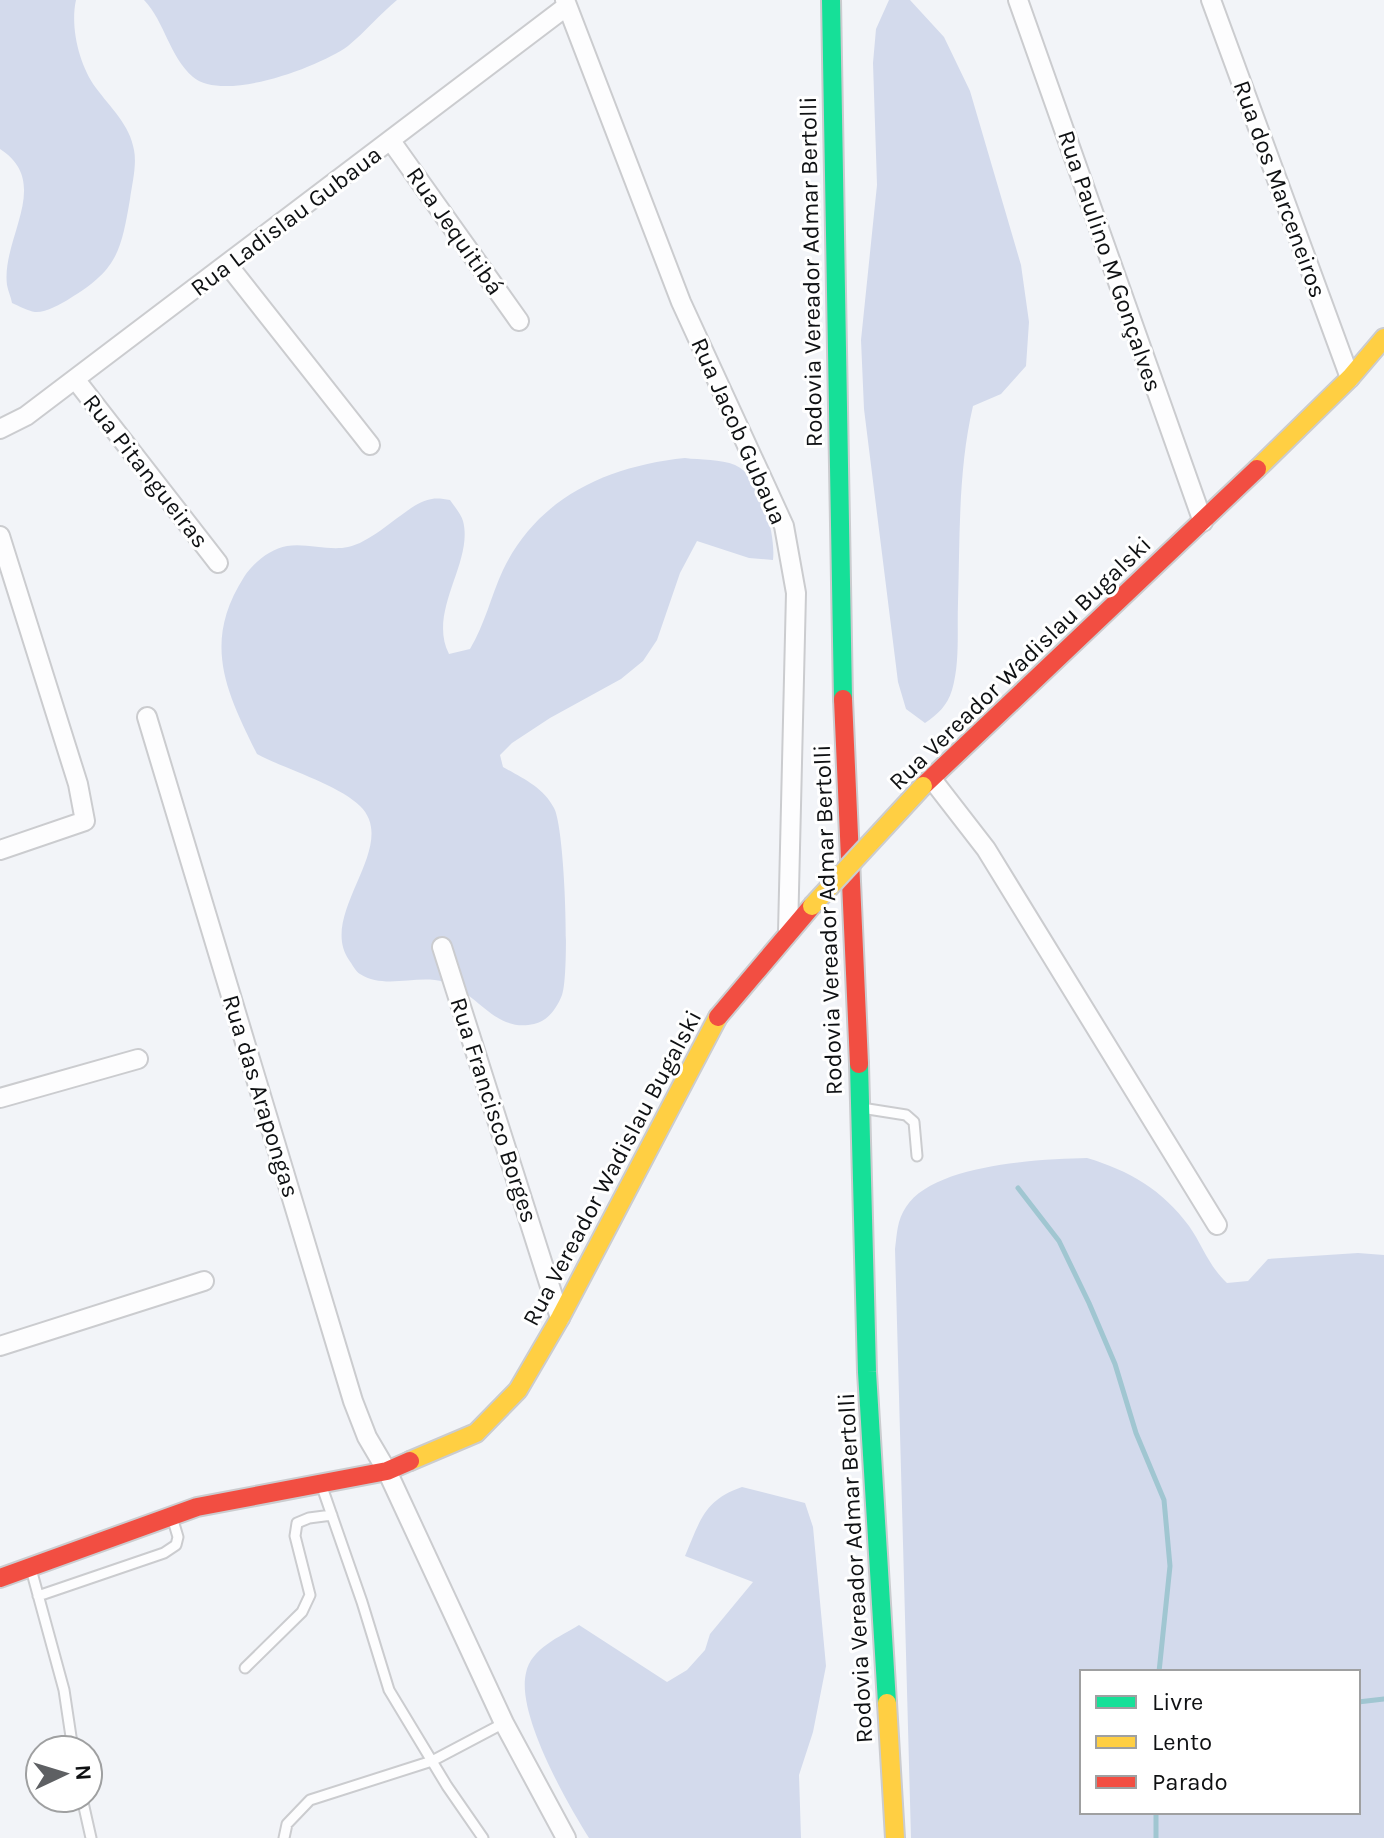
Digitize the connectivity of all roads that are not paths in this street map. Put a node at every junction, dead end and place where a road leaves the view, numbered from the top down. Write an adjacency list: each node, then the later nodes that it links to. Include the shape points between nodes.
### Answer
1 (831, 0): 23 (main road, Rodovia Vereador Admar Bertolli, via 842,683)
2 (1018, 0): 13 (street, Rua Paulino M Gonçalves)
3 (1211, 0): 9 (street, Rua dos Marceneiros)
4 (566, 3): 5 (street, Rua Ladislau Gubaua); 19 (street, Rua Jacob Gubaua, via 681,302 784,526 796,593)
5 (391, 141): 6 (street, Rua Ladislau Gubaua); 7 (street, Rua Jequitibá)
6 (228, 265): 10 (street, Rua Ladislau Gubaua); 12 (street)
7 (519, 321)
8 (1384, 338): 9 (main road, Rua Vereador Wadislau Bugalski)
9 (1350, 378): 13 (main road, Rua Vereador Wadislau Bugalski)
10 (75, 379): 11 (street, Rua Ladislau Gubaua); 15 (street, Rua Pitangueiras)
11 (0, 429)
12 (370, 445)
13 (1203, 522): 17 (main road, Rua Vereador Wadislau Bugalski)
14 (0, 536): 18 (street, via 85,821)
15 (218, 563)
16 (147, 717): 29 (street, Rua das Arapongas, via 353,1401)
17 (927, 782): 19 (main road, Rua Vereador Wadislau Bugalski, bridge); 25 (street, via 986,849)
18 (0, 850)
19 (788, 933): 27 (main road, Rua Vereador Wadislau Bugalski, via 713,1023)
20 (442, 947): 27 (street, Rua Francisco Borges)
21 (138, 1059): 22 (street)
22 (0, 1098)
23 (861, 1107): 24 (lane, via 906,1115 914,1122); 45 (main road, Rodovia Vereador Admar Bertolli, via 867,1372)
24 (917, 1156)
25 (1217, 1225)
26 (204, 1281): 28 (street)
27 (560, 1318): 29 (main road, Rua Vereador Wadislau Bugalski, via 518,1390 476,1433)
28 (0, 1346)
29 (387, 1471): 30 (main road, Rua Vereador Wadislau Bugalski); 37 (street, Rua das Arapongas)
30 (320, 1484): 31 (lane); 32 (main road, Rua Vereador Wadislau Bugalski)
31 (332, 1515): 36 (lane, via 297,1523 295,1536 310,1595 302,1612); 39 (lane, via 389,1690)
32 (171, 1516): 33 (main road, Rua Vereador Wadislau Bugalski); 35 (lane, via 178,1537 164,1553)
33 (30, 1566): 34 (main road, Rua Vereador Wadislau Bugalski); 35 (lane)
34 (0, 1578)
35 (38, 1596): 38 (lane)
36 (245, 1668)
37 (504, 1723): 39 (lane); 44 (street, Rua das Arapongas)
38 (71, 1734)
39 (432, 1761): 42 (lane, via 310,1800 287,1824); 43 (lane)
40 (86, 1814): 41 (lane)
41 (91, 1838)
42 (284, 1838)
43 (483, 1838)
44 (566, 1838)
45 (895, 1838)

